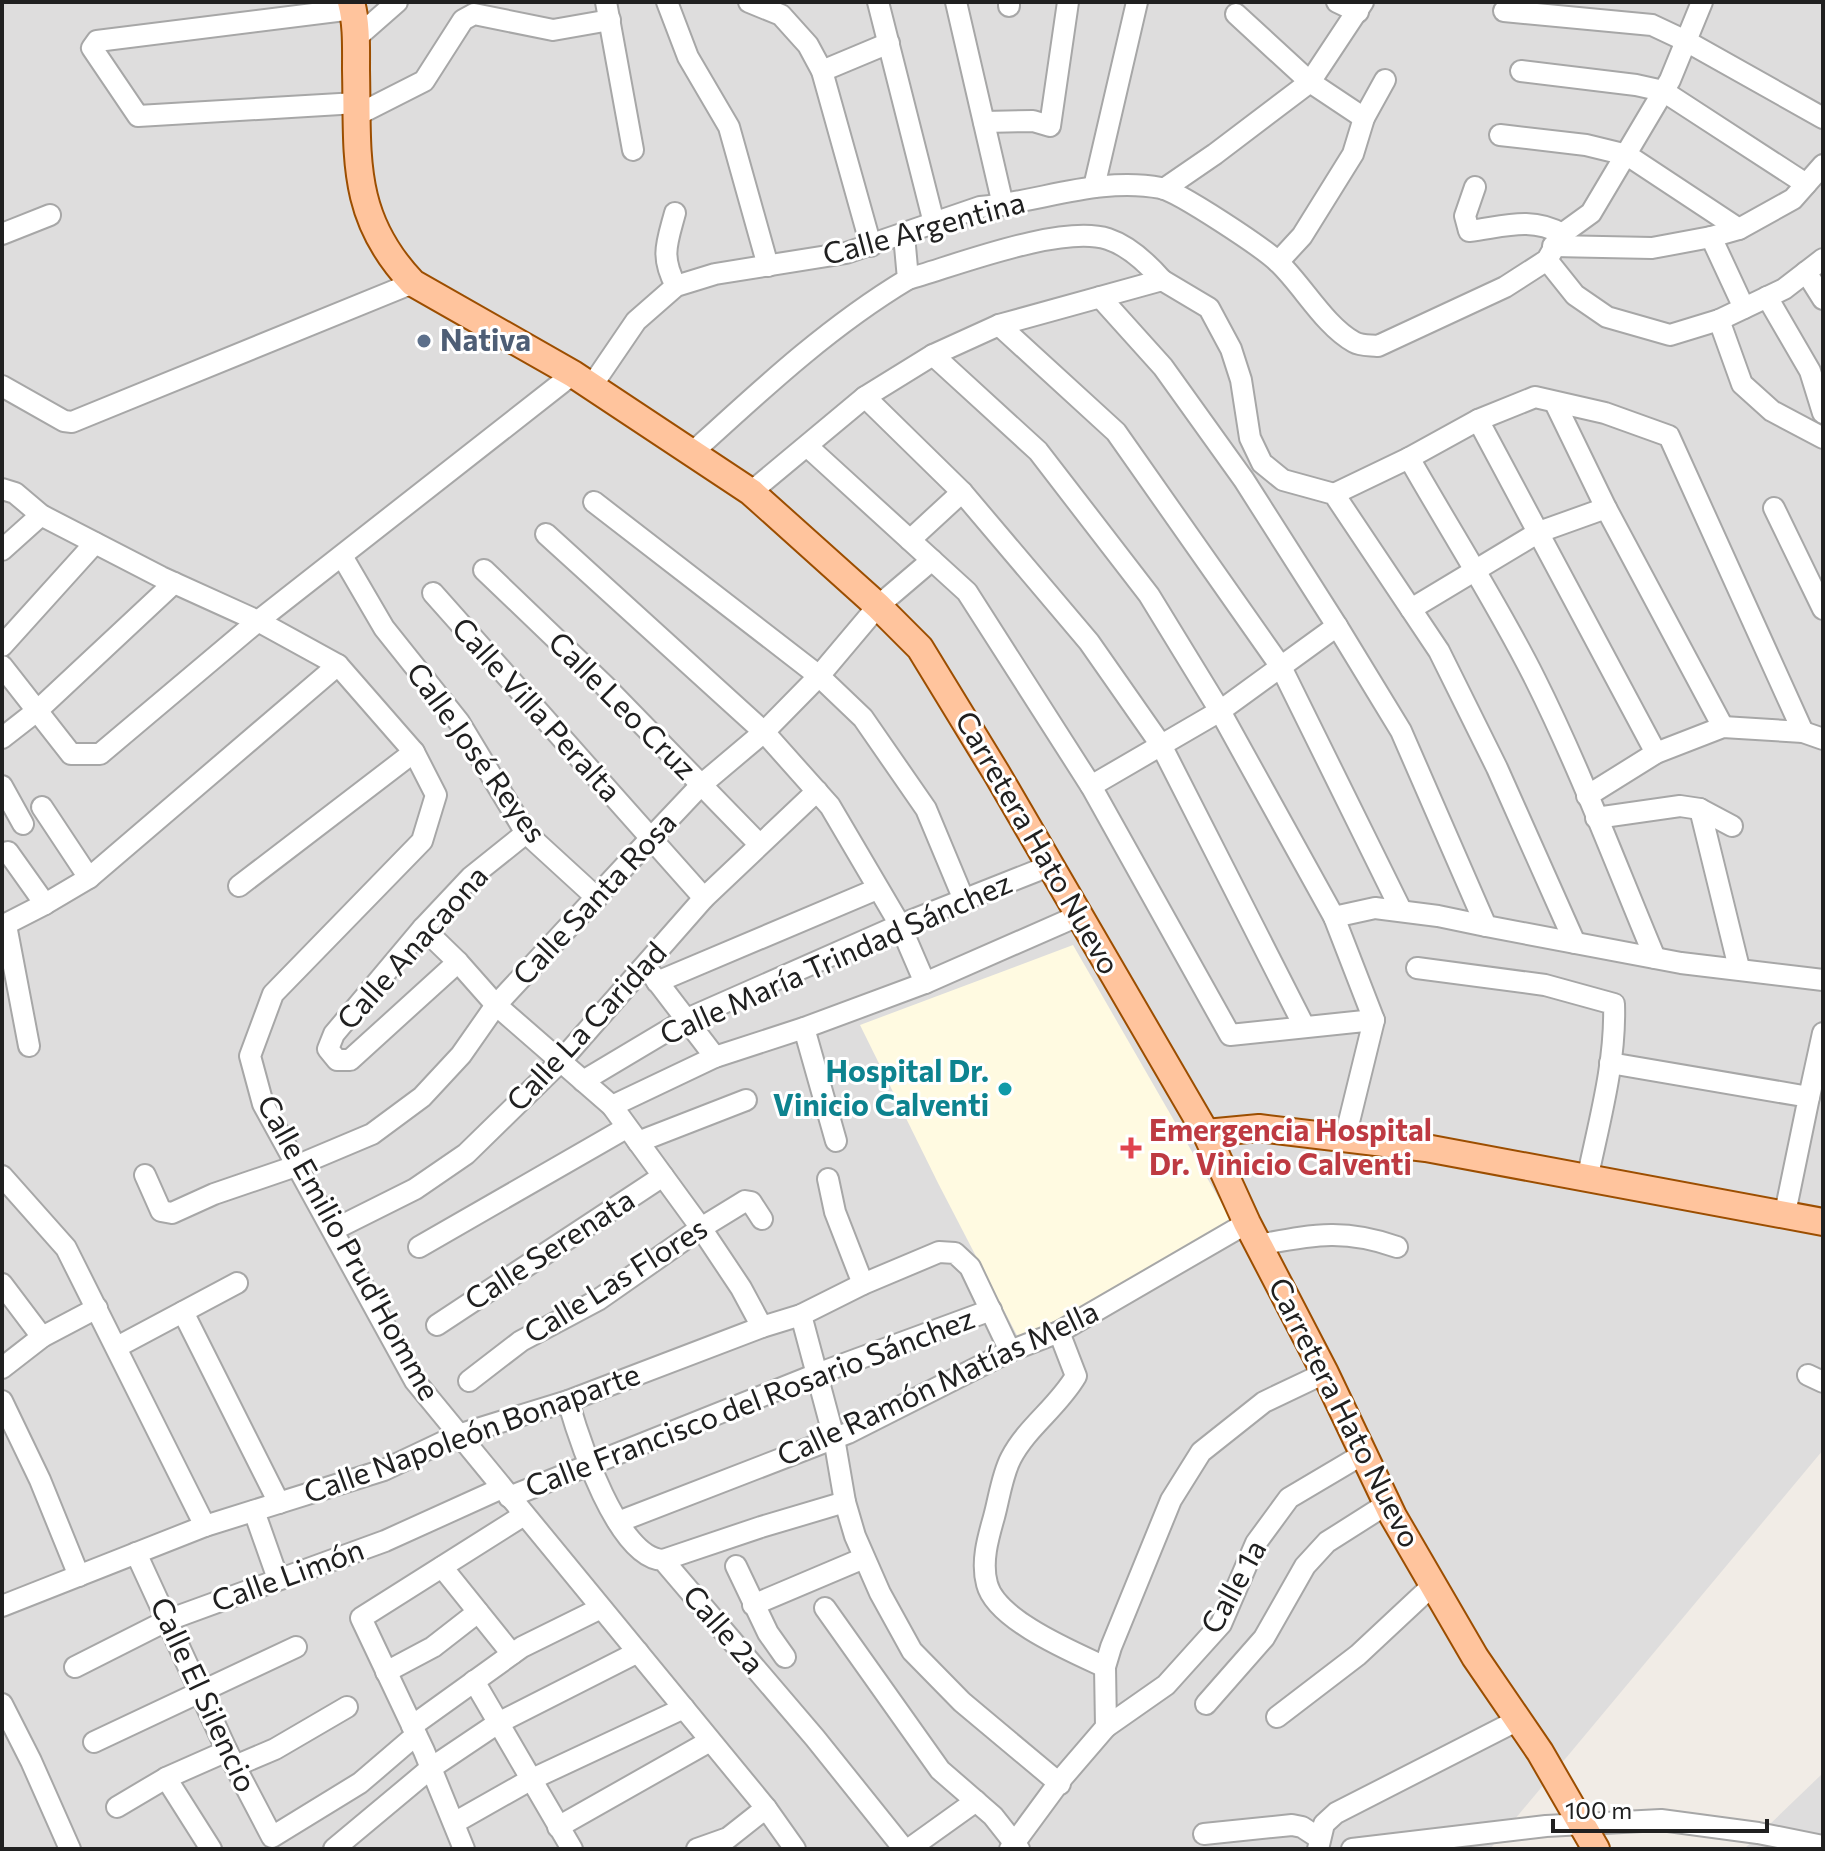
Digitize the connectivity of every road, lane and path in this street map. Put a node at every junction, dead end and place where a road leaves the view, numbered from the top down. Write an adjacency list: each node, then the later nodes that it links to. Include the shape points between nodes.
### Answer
1 (397, 2): 15 (street)
2 (667, 2): 47 (street, via 688,57 729,127)
3 (749, 2): 18 (street, via 781,15 808,45)
4 (878, 2): 17 (street)
5 (956, 2): 26 (street)
6 (1068, 2): 26 (street, via 1050,126)
7 (1137, 2): 32 (street)
8 (1337, 2): 11 (street)
9 (1702, 2): 16 (street, Calle Argentina)
10 (352, 5): 15 (main road, Carretera Hato Nuevo); 23 (street, via 97,41 92,48 138,116)
11 (1360, 7): 21 (street)
12 (608, 11): 23 (street, via 553,30 474,14 463,20 424,81); 28 (street)
13 (1504, 11): 16 (street, via 1652,25)
14 (1236, 14): 21 (street)
15 (356, 38): 23 (main road, Carretera Hato Nuevo)
16 (1686, 41): 22 (street, Calle Argentina); 25 (street)
17 (889, 43): 18 (street); 38 (street)
18 (822, 71): 43 (street)
19 (1521, 71): 22 (street)
20 (1385, 80): 24 (street)
21 (1310, 82): 24 (street); 34 (street)
22 (1663, 91): 29 (street, Calle Argentina); 31 (street)
23 (357, 109): 51 (main road, Carretera Hato Nuevo, via 359,184 368,216 396,266)
24 (1364, 118): 46 (street, via 1353,154 1302,236)
25 (1823, 118)
26 (984, 122): 35 (street)
27 (1500, 135): 29 (street)
28 (633, 150)
29 (1627, 155): 39 (street); 44 (street, Calle Argentina, via 1591,213)
30 (1823, 165): 31 (street)
31 (1806, 184): 39 (street, via 1793,199)
32 (1094, 187): 34 (street, Calle Argentina); 35 (street, Calle Argentina)
33 (1475, 187): 44 (street, via 1465,216 1469,231 1546,225)
34 (1164, 189): 46 (street, Calle Argentina)
35 (1003, 205): 38 (street, Calle Argentina)
36 (675, 213): 52 (street, via 665,252)
37 (50, 215): 40 (street)
38 (934, 223): 41 (street, Calle Argentina)
39 (1739, 229): 42 (street)
40 (2, 234)
41 (904, 235): 43 (street, Calle Argentina); 49 (street)
42 (1711, 237): 44 (street, via 1652,248); 56 (street)
43 (871, 246): 47 (street, Calle Argentina)
44 (1554, 246): 46 (street, Calle Argentina, via 1505,287 1378,346 1357,344 1342,334); 57 (street, via 1575,295 1607,317 1670,335)
45 (1823, 259): 48 (street)
46 (1278, 262)
47 (768, 266): 52 (street, Calle Argentina)
48 (1806, 272): 54 (street); 55 (street)
49 (908, 279): 50 (street, via 1047,238 1082,235 1109,240 1147,263); 68 (street, via 802,353)
50 (1162, 280): 53 (street); 73 (street, via 1209,308 1231,349 1250,438 1262,463 1283,480)
51 (413, 283): 60 (main road, Carretera Hato Nuevo); 61 (street, via 72,422)
52 (676, 286): 60 (street, Calle Argentina)
53 (1100, 297): 58 (street); 93 (street, via 1163,367 1244,480)
54 (1767, 297): 56 (street); 64 (street, via 1810,371)
55 (1823, 299)
56 (1744, 308): 57 (street)
57 (1719, 320): 66 (street, via 1742,384 1772,411)
58 (999, 325): 59 (street); 97 (street, via 1116,432)
59 (933, 355): 62 (street); 100 (street, via 1038,451 1149,595)
60 (582, 380): 68 (main road, Carretera Hato Nuevo); 83 (street, Calle Argentina)
61 (2, 386)
62 (865, 397): 67 (street); 72 (street)
63 (1555, 403): 65 (street, via 1535,397); 75 (street); 103 (street, via 1605,413 1669,436)
64 (1823, 413)
65 (1478, 420): 69 (street); 78 (street)
66 (1822, 436)
67 (808, 447): 71 (street); 80 (street)
68 (692, 453): 71 (main road, Carretera Hato Nuevo)
69 (1409, 458): 73 (street); 86 (street)
70 (2, 489): 77 (street, Calle Emilio Prud'Homme)
71 (751, 492): 89 (main road, Carretera Hato Nuevo)
72 (962, 492): 80 (street); 106 (street, via 1089,642)
73 (1334, 494): 90 (street)
74 (594, 502): 98 (street)
75 (1606, 508): 78 (street); 101 (street)
76 (1774, 508): 91 (street)
77 (41, 515): 81 (street, Calle Emilio Prud'Homme); 82 (street)
78 (1539, 532): 86 (street); 108 (street)
79 (546, 534): 102 (street)
80 (910, 540): 84 (street)
81 (95, 543): 87 (street, Calle Emilio Prud'Homme); 94 (street)
82 (2, 550)
83 (342, 556): 92 (street, Calle Argentina); 119 (street, Calle José Reyes, via 384,628 459,722)
84 (932, 560): 89 (street, Calle Santa Rosa); 111 (street, via 967,592)
85 (484, 570): 109 (street, Calle Leo Cruz)
86 (1477, 570): 90 (street); 113 (street, via 1536,681)
87 (174, 583): 92 (street, Calle Emilio Prud'Homme); 99 (street)
88 (433, 593): 120 (street, Calle Villa Peralta)
89 (878, 606): 98 (street, Calle Santa Rosa); 123 (main road, Carretera Hato Nuevo, via 920,648 940,678)
90 (1411, 609): 138 (street, via 1439,651)
91 (1823, 609)
92 (258, 621): 95 (street, Calle Emilio Prud'Homme); 99 (street, Calle Argentina, via 100,754 71,754)
93 (1337, 626): 97 (street); 136 (street, via 1401,731)
94 (2, 646)
95 (338, 665): 107 (street, Calle Emilio Prud'Homme); 124 (street)
96 (2, 666): 99 (street)
97 (1281, 667): 100 (street); 131 (street)
98 (819, 676): 102 (street, Calle Santa Rosa); 129 (street, via 863,718 926,809)
99 (38, 710): 104 (street)
100 (1220, 711): 106 (street); 133 (street)
101 (1723, 727): 103 (street); 108 (street)
102 (764, 732): 109 (street, Calle Santa Rosa); 112 (street)
103 (1803, 732): 105 (street)
104 (2, 738)
105 (1823, 739)
106 (1161, 745): 111 (street); 149 (street)
107 (414, 752): 125 (street); 164 (street, Calle Emilio Prud'Homme, via 436,795 422,841 273,994 250,1056 263,1104)
108 (1656, 753): 113 (street)
109 (701, 785): 120 (street, Calle Santa Rosa); 121 (street, Calle Leo Cruz)
110 (2, 786): 117 (street)
111 (1091, 786): 149 (street, via 1230,1035)
112 (817, 791): 121 (street, Calle La Caridad); 126 (street)
113 (1587, 796): 116 (street)
114 (42, 807): 124 (street)
115 (1700, 809): 116 (street, via 1680,806); 118 (street); 142 (street)
116 (1596, 818): 139 (street)
117 (23, 824)
118 (1732, 826)
119 (526, 833): 127 (street, Calle José Reyes); 137 (street, Calle Anacaona, via 471,877)
120 (650, 839): 127 (street, Calle Santa Rosa); 128 (street, Calle Villa Peralta)
121 (759, 844): 128 (street, Calle La Caridad)
122 (8, 852): 130 (street)
123 (1049, 866): 129 (street, Calle María Trindad Sánchez); 132 (main road, Carretera Hato Nuevo)
124 (89, 878): 130 (street)
125 (239, 886)
126 (877, 889): 135 (street); 143 (street)
127 (597, 898): 146 (street, Calle Santa Rosa)
128 (704, 898): 143 (street, Calle La Caridad)
129 (964, 900): 135 (street, Calle María Trindad Sánchez)
130 (45, 904): 134 (street)
131 (1401, 910): 133 (street, via 1375,908); 136 (street)
132 (1080, 915): 145 (street); 160 (main road, Carretera Hato Nuevo)
133 (1334, 917): 148 (street)
134 (4, 925): 152 (street)
135 (900, 925): 145 (street); 147 (street, Calle María Trindad Sánchez)
136 (1486, 926): 138 (street)
137 (423, 928): 140 (street); 140 (street, Calle Anacaona, via 334,1034 328,1049 337,1060 350,1060)
138 (1575, 943): 139 (street)
139 (1655, 958): 142 (street)
140 (458, 962): 146 (street)
141 (1417, 968): 155 (street, via 1545,985 1614,1004)
142 (1739, 968): 144 (street)
143 (651, 974): 147 (street); 154 (street, Calle La Caridad)
144 (1823, 980)
145 (925, 983): 150 (street)
146 (496, 1005): 154 (street); 164 (street, Calle Santa Rosa, via 461,1055 422,1097 372,1134)
147 (687, 1019): 153 (street); 156 (street, Calle María Trindad Sánchez)
148 (1374, 1020): 149 (street); 162 (street)
149 (1304, 1026)
150 (804, 1028): 153 (street); 163 (street)
151 (1823, 1033): 157 (street)
152 (29, 1046)
153 (715, 1057): 159 (street)
154 (560, 1062): 156 (street); 174 (street, Calle La Caridad, via 466,1154 415,1189)
155 (1610, 1063): 157 (street); 169 (street)
156 (583, 1081): 159 (street)
157 (1809, 1097): 170 (street)
158 (746, 1100): 161 (street)
159 (612, 1106): 161 (street)
160 (1206, 1133): 162 (main road, via 1259,1128); 175 (main road, Carretera Hato Nuevo)
161 (632, 1135): 167 (street); 176 (street)
162 (1345, 1138): 169 (main road)
163 (836, 1141)
164 (296, 1166): 165 (street, Calle Santa Rosa, via 172,1213 157,1206); 174 (street, Calle Emilio Prud'Homme)
165 (145, 1175)
166 (2, 1176): 181 (street, via 66,1248)
167 (663, 1176): 173 (street); 185 (street, Calle Serenata)
168 (828, 1179): 180 (street)
169 (1587, 1180): 170 (main road)
170 (1785, 1213): 172 (main road)
171 (762, 1219): 173 (street, Calle Las Flores, via 745,1201)
172 (1823, 1222)
173 (701, 1228): 186 (street); 194 (street, Calle Las Flores, via 598,1300 521,1341)
174 (333, 1230): 197 (street, Calle Emilio Prud'Homme, via 415,1381)
175 (1253, 1234): 177 (street, via 1346,1234); 187 (street, Calle Ramón Matías Mella); 192 (main road, Carretera Hato Nuevo)
176 (419, 1247)
177 (1397, 1247)
178 (237, 1283): 183 (street)
179 (2, 1284): 188 (street)
180 (863, 1284): 182 (street, Calle Napoleón Bonaparte, via 939,1252 955,1253 970,1267); 184 (street, Calle Napoleón Bonaparte)
181 (97, 1308): 188 (street); 189 (street)
182 (991, 1310): 190 (street); 193 (street, Calle Francisco del Rosario Sánchez)
183 (183, 1312): 189 (street); 203 (street)
184 (801, 1315): 186 (street, Calle Napoleón Bonaparte); 193 (street)
185 (437, 1325)
186 (762, 1327): 196 (street, Calle Napoleón Bonaparte)
187 (1059, 1332): 190 (street, Calle Ramón Matías Mella); 228 (street, via 1076,1376 1010,1459 989,1534 985,1575 996,1603 1044,1638)
188 (42, 1337): 191 (street)
189 (117, 1347): 208 (street)
190 (1010, 1351): 198 (street, Calle Ramón Matías Mella)
191 (2, 1368)
192 (1325, 1373): 199 (main road, Carretera Hato Nuevo); 228 (street, via 1264,1402 1201,1452 1171,1500)
193 (817, 1374): 198 (street); 200 (street, Calle Francisco del Rosario Sánchez)
194 (469, 1381)
195 (2, 1401): 214 (street)
196 (568, 1401): 197 (street, Calle Napoleón Bonaparte); 200 (street, Calle 2a)
197 (458, 1435): 201 (street, Calle Emilio Prud'Homme); 203 (street, Calle Napoleón Bonaparte, via 384,1470)
198 (834, 1438): 202 (street); 207 (street, Calle Ramón Matías Mella)
199 (1365, 1453): 204 (main road, Carretera Hato Nuevo); 239 (street, Calle 1a, via 1289,1498 1256,1543 1221,1624 1166,1685)
200 (590, 1466): 201 (street, Calle Francisco del Rosario Sánchez); 207 (street, Calle 2a)
201 (506, 1492): 206 (street, Calle Emilio Prud'Homme); 215 (street, Calle Limón)
202 (845, 1502): 210 (street); 211 (street)
203 (279, 1503): 205 (street, Calle Napoleón Bonaparte)
204 (1387, 1504): 216 (main road, Carretera Hato Nuevo); 233 (street, via 1327,1542 1305,1566 1264,1638)
205 (254, 1511): 208 (street, Calle Napoleón Bonaparte); 215 (street)
206 (524, 1515): 213 (street); 219 (street, Calle Emilio Prud'Homme)
207 (618, 1522): 211 (street, Calle 2a, via 640,1551)
208 (205, 1526): 209 (street, Calle Napoleón Bonaparte)
209 (136, 1553): 214 (street, Calle Napoleón Bonaparte); 222 (street, Calle El Silencio)
210 (864, 1558): 217 (street); 247 (street, via 912,1651 962,1702)
211 (663, 1560): 265 (street, Calle 2a)
212 (736, 1566): 217 (street)
213 (442, 1567): 221 (street); 229 (street, via 361,1618)
214 (79, 1576): 218 (street, Calle Napoleón Bonaparte)
215 (278, 1579): 222 (street, Calle Limón)
216 (1433, 1585): 236 (street, via 1358,1655); 237 (main road, Carretera Hato Nuevo)
217 (753, 1605): 226 (street)
218 (2, 1606)
219 (601, 1608): 224 (street, Calle Emilio Prud'Homme); 225 (street)
220 (825, 1608): 248 (street, via 940,1770)
221 (478, 1612): 225 (street); 229 (street, via 433,1647)
222 (168, 1620): 227 (street, Calle Limón); 231 (street, Calle El Silencio)
223 (296, 1647): 231 (street)
224 (638, 1652): 235 (street, Calle Emilio Prud'Homme); 238 (street)
225 (512, 1654): 230 (street)
226 (785, 1657)
227 (75, 1667)
228 (1105, 1667): 239 (street)
229 (386, 1672): 240 (street)
230 (474, 1681): 238 (street); 240 (street)
231 (202, 1693): 242 (street); 243 (street, Calle El Silencio)
232 (2, 1704): 259 (street)
233 (1206, 1704)
234 (347, 1707): 243 (street, via 275,1749)
235 (684, 1708): 241 (street, Calle Emilio Prud'Homme); 246 (street)
236 (1277, 1717)
237 (1518, 1720): 251 (main road, Carretera Hato Nuevo); 255 (street, via 1336,1813 1324,1824)
238 (498, 1723): 244 (street); 246 (street)
239 (1106, 1727): 247 (street, Calle 1a)
240 (414, 1730): 243 (street, Calle El Silencio, via 360,1783 272,1837); 244 (street)
241 (710, 1741): 250 (street, Calle Emilio Prud'Homme); 252 (street)
242 (94, 1742)
243 (231, 1759): 245 (street)
244 (431, 1768): 254 (street); 261 (street)
245 (166, 1778): 249 (street); 260 (street)
246 (530, 1780): 252 (street); 254 (street)
247 (1060, 1784): 258 (street, Calle 1a)
248 (976, 1801): 258 (street); 265 (street)
249 (117, 1807)
250 (766, 1808): 256 (street); 264 (street, Calle Emilio Prud'Homme)
251 (1582, 1824): 257 (street, via 1661,1820); 266 (street); 267 (main road, Carretera Hato Nuevo)
252 (558, 1827): 262 (street)
253 (1204, 1834): 255 (street, via 1292,1825)
254 (456, 1840)
255 (1319, 1843)
256 (732, 1844): 263 (street)
257 (1823, 1846)
258 (1014, 1847)
259 (70, 1849)
260 (211, 1849)
261 (334, 1849)
262 (572, 1849)
263 (697, 1849)
264 (795, 1849)
265 (907, 1849)
266 (1352, 1849)
267 (1596, 1849)

